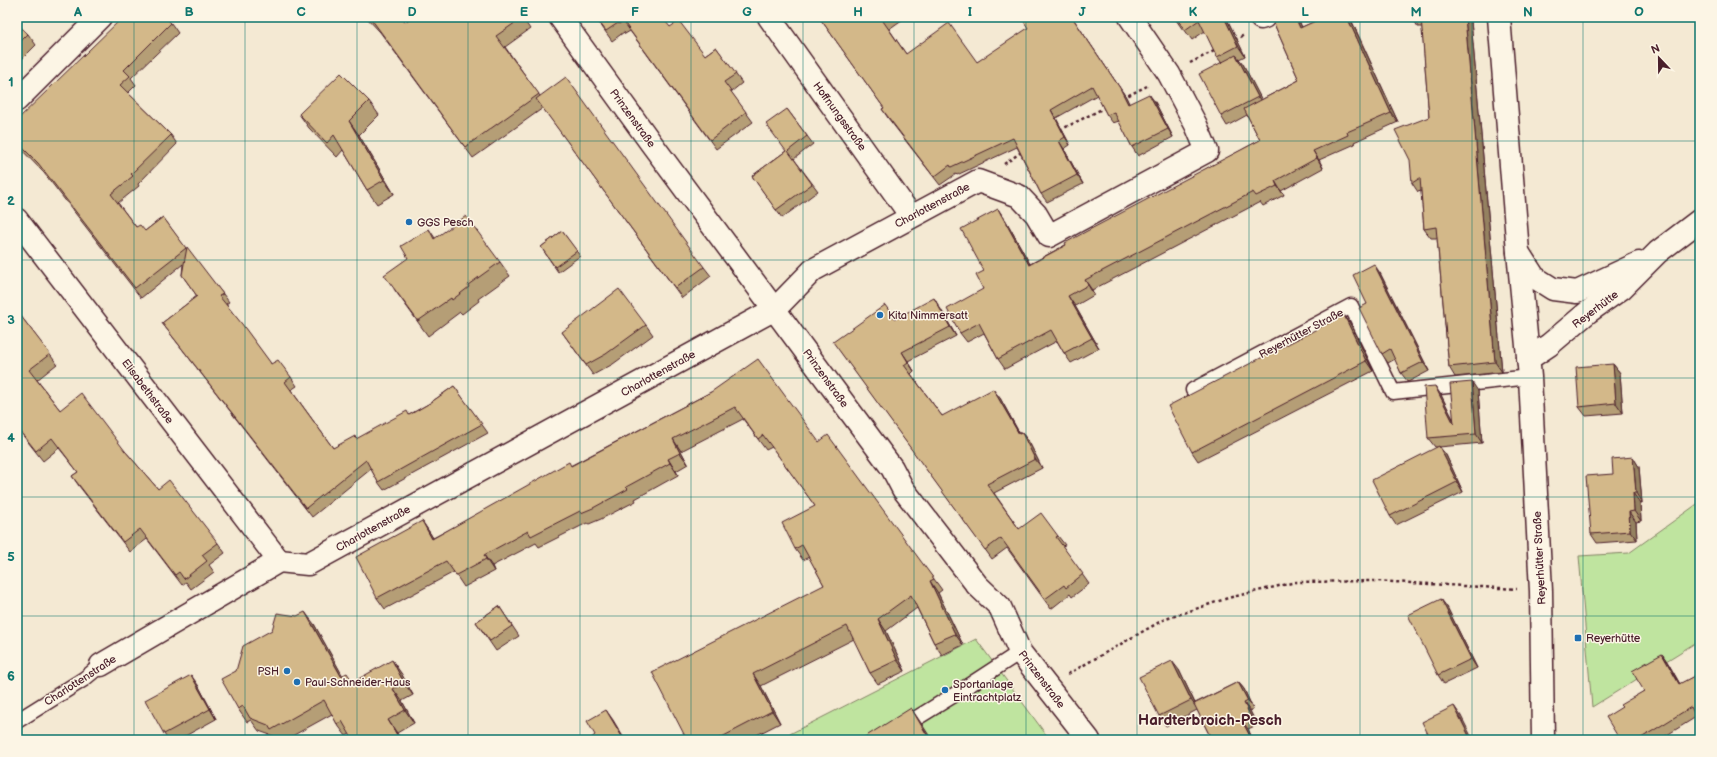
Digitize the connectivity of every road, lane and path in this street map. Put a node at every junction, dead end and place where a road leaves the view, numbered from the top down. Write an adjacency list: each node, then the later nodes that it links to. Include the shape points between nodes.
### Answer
1 (100, 17): 11 (street)
2 (560, 17): 21 (street, Prinzenstraße)
3 (769, 17): 16 (street, Hoffnungsstraße)
4 (1130, 17): 9 (street)
5 (1262, 17): 7 (path, via 1251,32)
6 (1499, 17): 19 (street, Reyerhütter Straße)
7 (1231, 42)
8 (1218, 49): 9 (path)
9 (1169, 74): 10 (path); 15 (street, Charlottenstraße, via 1207,151 1049,236 1036,214 1019,196)
10 (1120, 99)
11 (17, 100)
12 (1106, 106): 13 (path)
13 (1059, 130)
14 (1027, 148): 15 (path)
15 (978, 181): 16 (street, Charlottenstraße)
16 (911, 216): 21 (street, Charlottenstraße, via 812,270)
17 (17, 220): 24 (street, Elisabethstraße)
18 (1700, 220): 20 (street, Reyerhütte)
19 (1518, 252): 20 (street, Reyerhütte, via 1534,277 1553,289 1577,292); 22 (street, Reyerhütter Straße)
20 (1658, 252): 22 (street, Reyerhütte, via 1622,288 1549,344)
21 (775, 308): 24 (street, Charlottenstraße, via 308,564); 26 (street, Prinzenstraße, via 892,468 903,489 977,585 1000,608)
22 (1529, 368): 23 (lane, Reyerhütter Straße, via 1393,392 1351,306); 25 (street, Reyerhütter Straße)
23 (1193, 390)
24 (279, 562): 27 (street, Charlottenstraße)
25 (1542, 591): 28 (path, via 1376,581 1296,582 1228,598 1163,620); 32 (street, Reyerhütter Straße)
26 (1020, 652): 28 (street, Prinzenstraße); 30 (lane)
27 (101, 665): 29 (lane, Charlottenstraße, via 84,679)
28 (1047, 686): 31 (street, Prinzenstraße)
29 (17, 721)
30 (881, 740)
31 (1089, 740)
32 (1543, 740)

